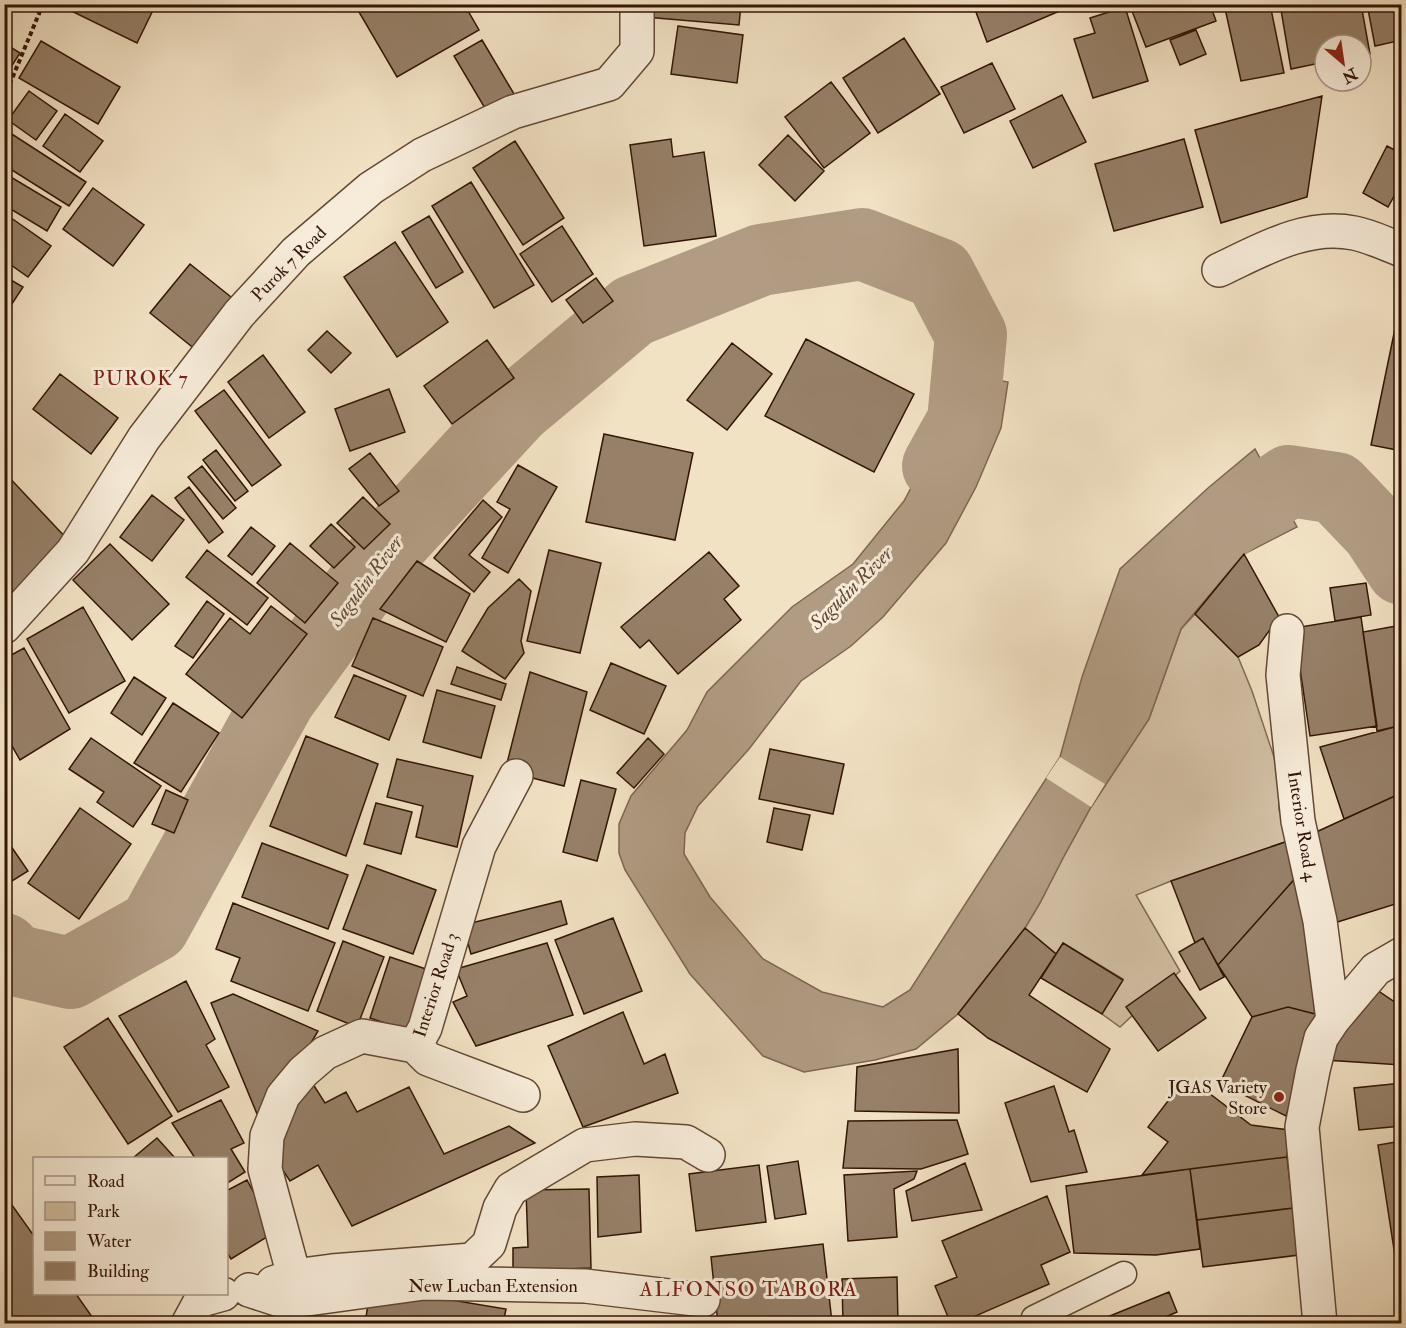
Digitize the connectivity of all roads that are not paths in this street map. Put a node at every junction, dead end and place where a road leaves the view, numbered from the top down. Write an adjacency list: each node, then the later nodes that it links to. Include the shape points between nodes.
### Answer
1 (637, 4): 4 (street, Purok 7 Road, via 637,51 609,84 513,112 422,155 371,188 296,252 239,314 144,438 73,551)
2 (1401, 250): 3 (street, via 1354,233 1320,231 1284,240)
3 (1219, 270)
4 (4, 627)
5 (1287, 631): 8 (street, Interior Road 4, via 1283,675 1298,821 1320,921)
6 (516, 776): 9 (street, Interior Road 3, via 479,846 425,1028)
7 (1401, 954): 8 (street, via 1376,969)
8 (1333, 1020): 19 (street, via 1321,1038 1302,1127)
9 (415, 1046): 10 (street, via 428,1059); 13 (street, Interior Road 3, via 362,1036 326,1053 283,1096 267,1136 265,1169)
10 (523, 1095)
11 (708, 1155): 13 (street, via 686,1142 635,1139 585,1145 511,1189 500,1208 489,1244 472,1260)
12 (1124, 1274): 18 (lane, via 1034,1318)
13 (294, 1276): 14 (street)
14 (233, 1292): 16 (street, New Lucban Extension, via 286,1302 424,1283 585,1286)
15 (221, 1295): 17 (street, via 201,1300)
16 (703, 1300)
17 (188, 1323)
18 (1034, 1323)
19 (1320, 1323)

